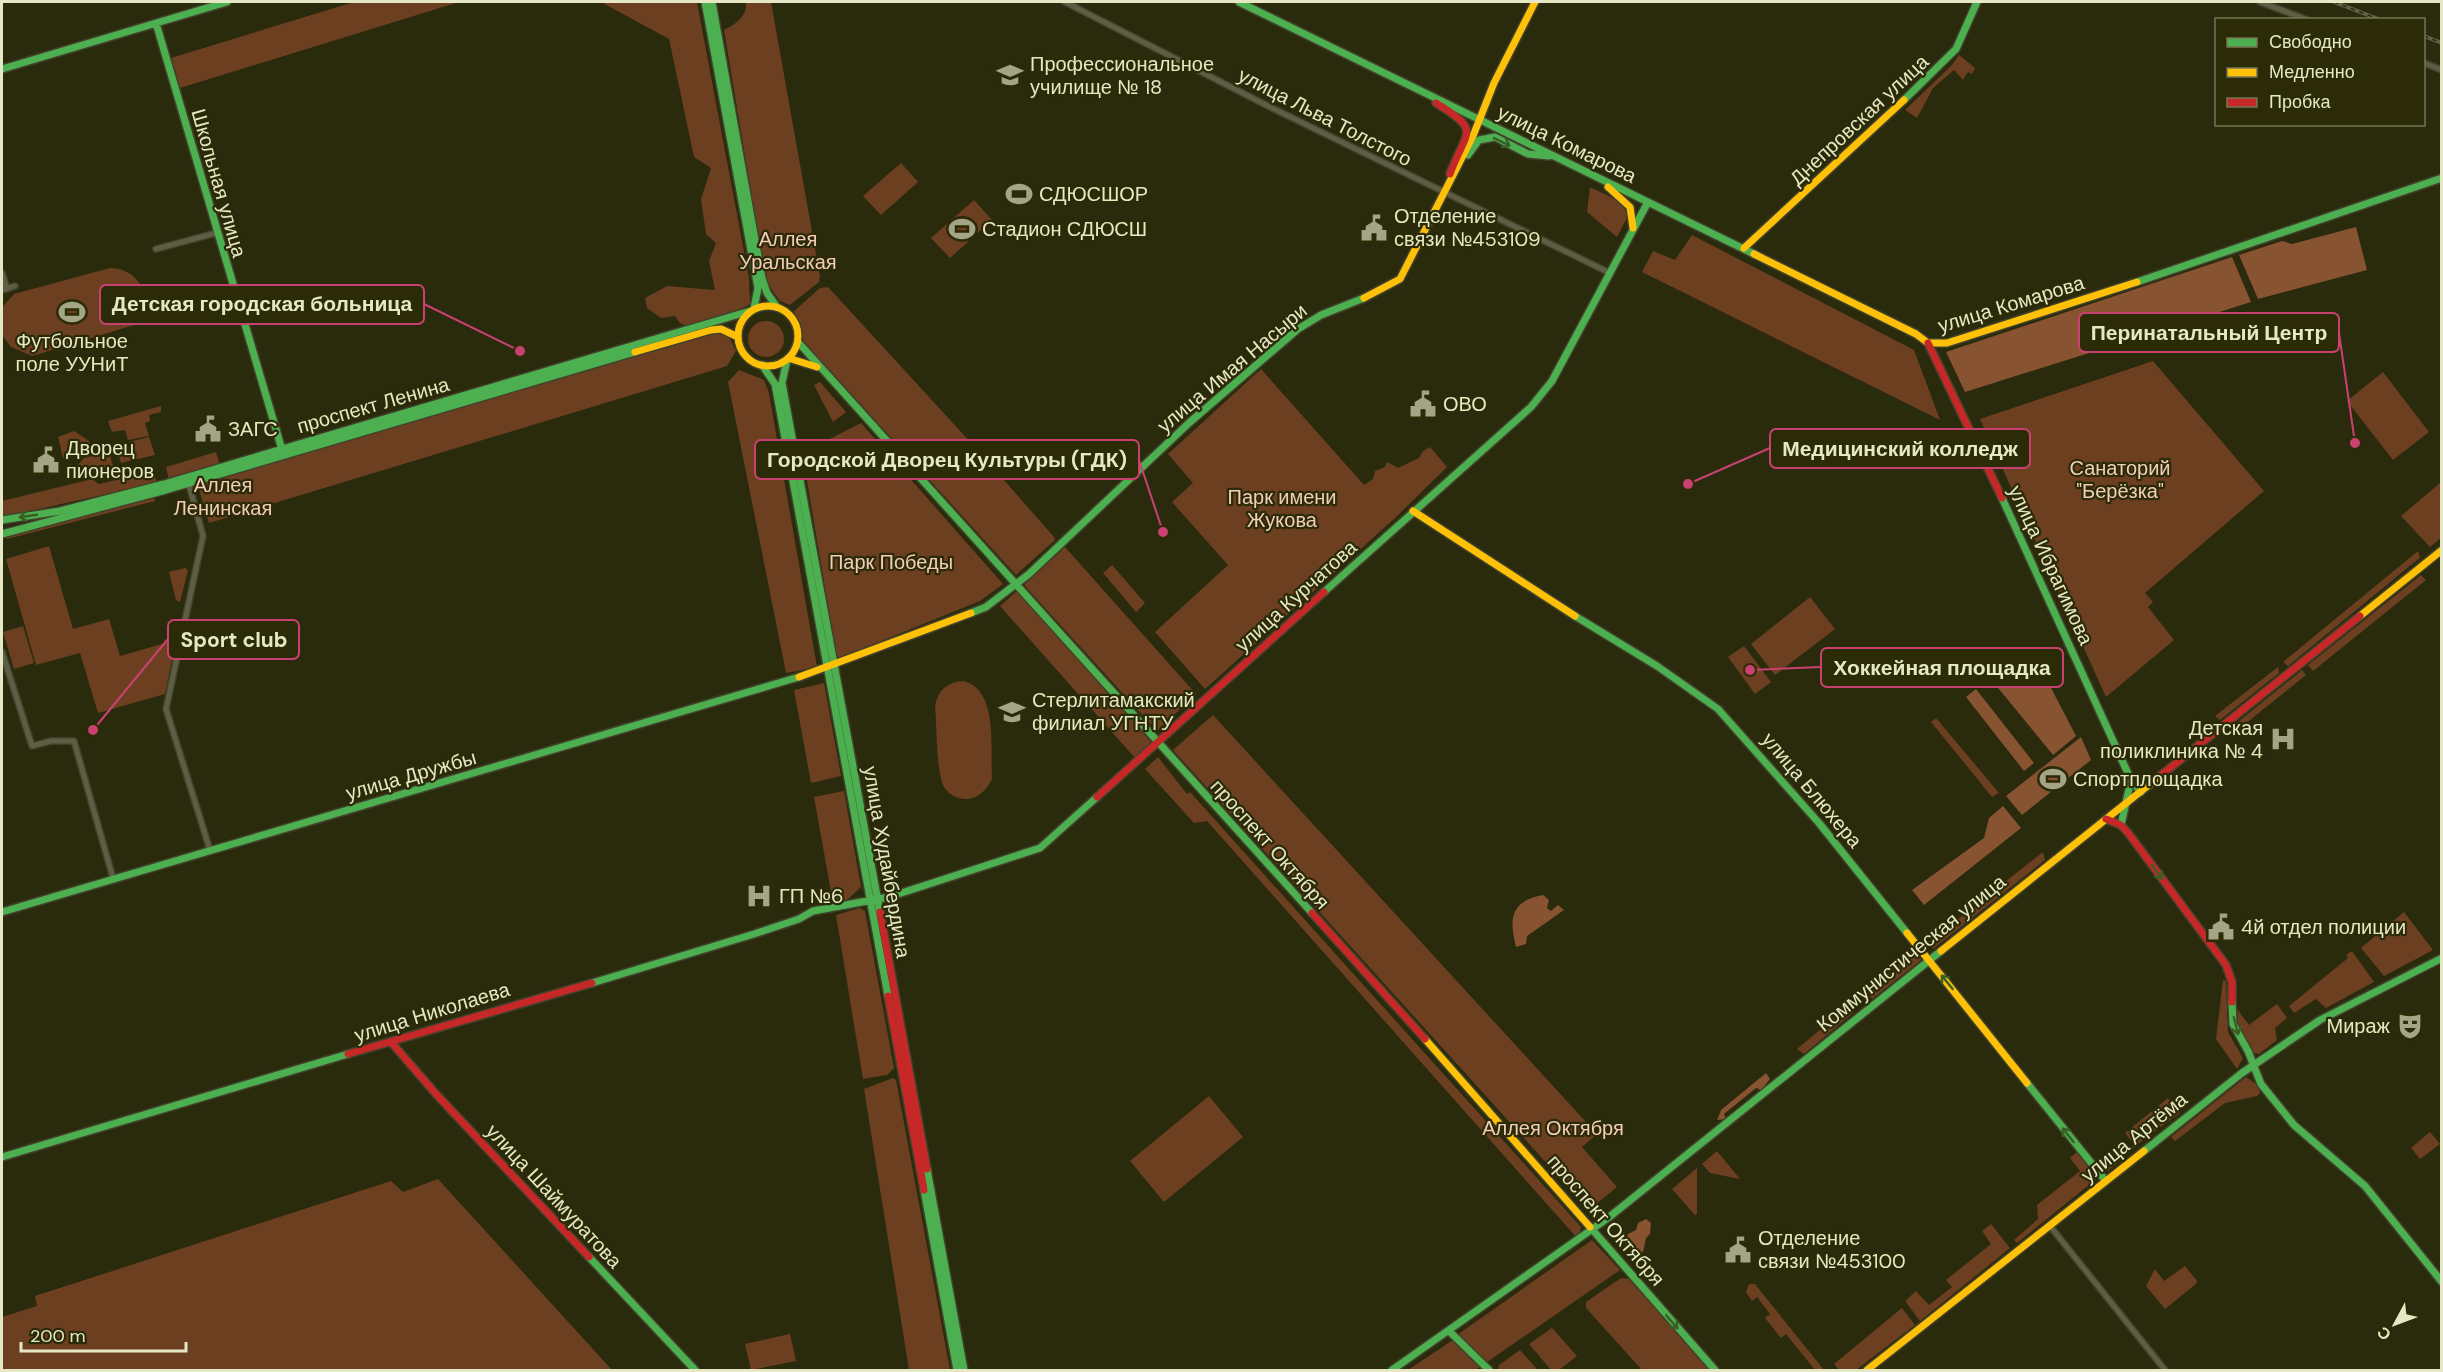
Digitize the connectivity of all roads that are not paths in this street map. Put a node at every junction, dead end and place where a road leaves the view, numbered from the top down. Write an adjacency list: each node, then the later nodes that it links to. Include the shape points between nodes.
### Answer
1 (227, 2): 10 (main road)
2 (705, 2): 28 (main road)
3 (712, 2): 28 (main road)
4 (1065, 2): 20 (street, улица Льва Толстого)
5 (1239, 2): 14 (main road)
6 (1535, 2): 15 (main road, улица Имая Насыри)
7 (1977, 2): 24 (main road, Днепровская улица, via 1956,49 1945,62)
8 (2260, 2): 9 (street)
9 (2303, 18)
10 (156, 23): 12 (main road); 22 (main road, Школьная улица)
11 (2425, 63): 13 (street)
12 (2, 69)
13 (2442, 70)
14 (1422, 92): 15 (main road, улица Комарова); 19 (main road, via 1460,117 1466,127 1466,139 1450,172)
15 (1480, 120): 16 (main road, улица Комарова); 19 (main road, улица Имая Насыри)
16 (1551, 156): 18 (main road, улица Комарова); 19 (main road, one-way to 16, via 1480,139 1495,137 1528,154)
17 (2442, 177): 35 (main road, улица Комарова, via 2086,299 1947,343)
18 (1599, 179): 21 (main road, улица Комарова); 23 (main road, via 1630,207)
19 (1449, 185): 20 (main road, улица Имая Насыри)
20 (1444, 193): 27 (street, улица Льва Толстого); 45 (main road, улица Имая Насыри, via 1399,280 1299,329 1190,423)
21 (1648, 202): 23 (main road, улица Курчатова); 24 (main road, улица Комарова)
22 (216, 233): 25 (street); 39 (main road, Школьная улица)
23 (1632, 233): 27 (main road, улица Курчатова)
24 (1744, 248): 35 (main road, улица Комарова, via 1916,334)
25 (156, 249)
26 (2, 273): 30 (street)
27 (1610, 273): 41 (main road, улица Курчатова, via 1542,394)
28 (759, 279): 31 (main road); 32 (main road)
29 (15, 286): 30 (street)
30 (4, 289)
31 (777, 307): 32 (main road); 34 (main road, via 792,316)
32 (752, 310): 33 (main road, via 741,321); 39 (main road, проспект Ленина)
33 (738, 337): 37 (main road, via 744,354); 39 (main road, проспект Ленина, via 721,329 711,330)
34 (798, 342): 36 (main road); 38 (main road, проспект Октября)
35 (1928, 344): 49 (main road, улица Ибрагимова)
36 (787, 359): 37 (main road, via 771,366); 38 (main road); 47 (main road, улица Худайбердина, via 782,383)
37 (762, 365): 47 (main road, улица Худайбердина, via 776,384)
38 (819, 368): 45 (main road, проспект Октября)
39 (282, 452): 40 (main road, проспект Ленина)
40 (187, 480): 42 (main road, проспект Ленина, one-way to 42, via 60,511); 43 (main road, проспект Ленина); 54 (street, via 203,536 166,709)
41 (1413, 512): 48 (main road, улица Курчатова); 59 (main road, улица Блюхера, via 1657,666 1718,709 1819,822)
42 (2, 520)
43 (2, 534)
44 (2442, 550): 50 (main road, Коммунистическая улица)
45 (1016, 585): 47 (main road, улица Имая Насыри, via 987,607); 48 (main road, проспект Октября)
46 (2, 652): 55 (street, via 32,746 74,741)
47 (831, 666): 54 (main road, улица Дружбы); 56 (main road, улица Худайбердина)
48 (1158, 745): 56 (main road, улица Курчатова, via 1040,848); 65 (main road, проспект Октября)
49 (2131, 780): 50 (main road, улица Ибрагимова); 51 (main road)
50 (2141, 792): 51 (main road, Коммунистическая улица)
51 (2125, 804): 52 (main road, Коммунистическая улица); 53 (main road)
52 (2106, 819): 53 (main road); 59 (main road, Коммунистическая улица)
53 (2121, 825): 61 (main road, one-way to 61, via 2230,973 2233,1024)
54 (210, 850): 55 (main road, улица Дружбы)
55 (113, 878): 57 (main road, улица Дружбы)
56 (874, 901): 60 (main road, улица Николаева, via 813,911 754,934); 69 (main road, улица Худайбердина); 70 (main road, улица Худайбердина)
57 (2, 912)
58 (2442, 958): 61 (main road, улица Артёма, via 2320,1020)
59 (1930, 961): 63 (main road, улица Блюхера, one-way to 59); 65 (main road, Коммунистическая улица)
60 (391, 1042): 62 (main road, улица Николаева); 68 (main road, улица Шаймуратова)
61 (2253, 1065): 63 (main road, улица Артёма); 66 (main road, via 2261,1084 2294,1125 2365,1186)
62 (2, 1157)
63 (2105, 1180): 64 (main road, улица Артёма)
64 (2049, 1226): 74 (main road, улица Артёма); 75 (street)
65 (1593, 1230): 67 (main road, Коммунистическая улица); 73 (main road, проспект Октября, one-way to 73)
66 (2442, 1282)
67 (1449, 1331): 71 (main road, Коммунистическая улица); 72 (main road)
68 (695, 1371)
69 (957, 1371)
70 (964, 1371)
71 (1392, 1371)
72 (1489, 1371)
73 (1715, 1371)
74 (1867, 1371)
75 (2165, 1371)

